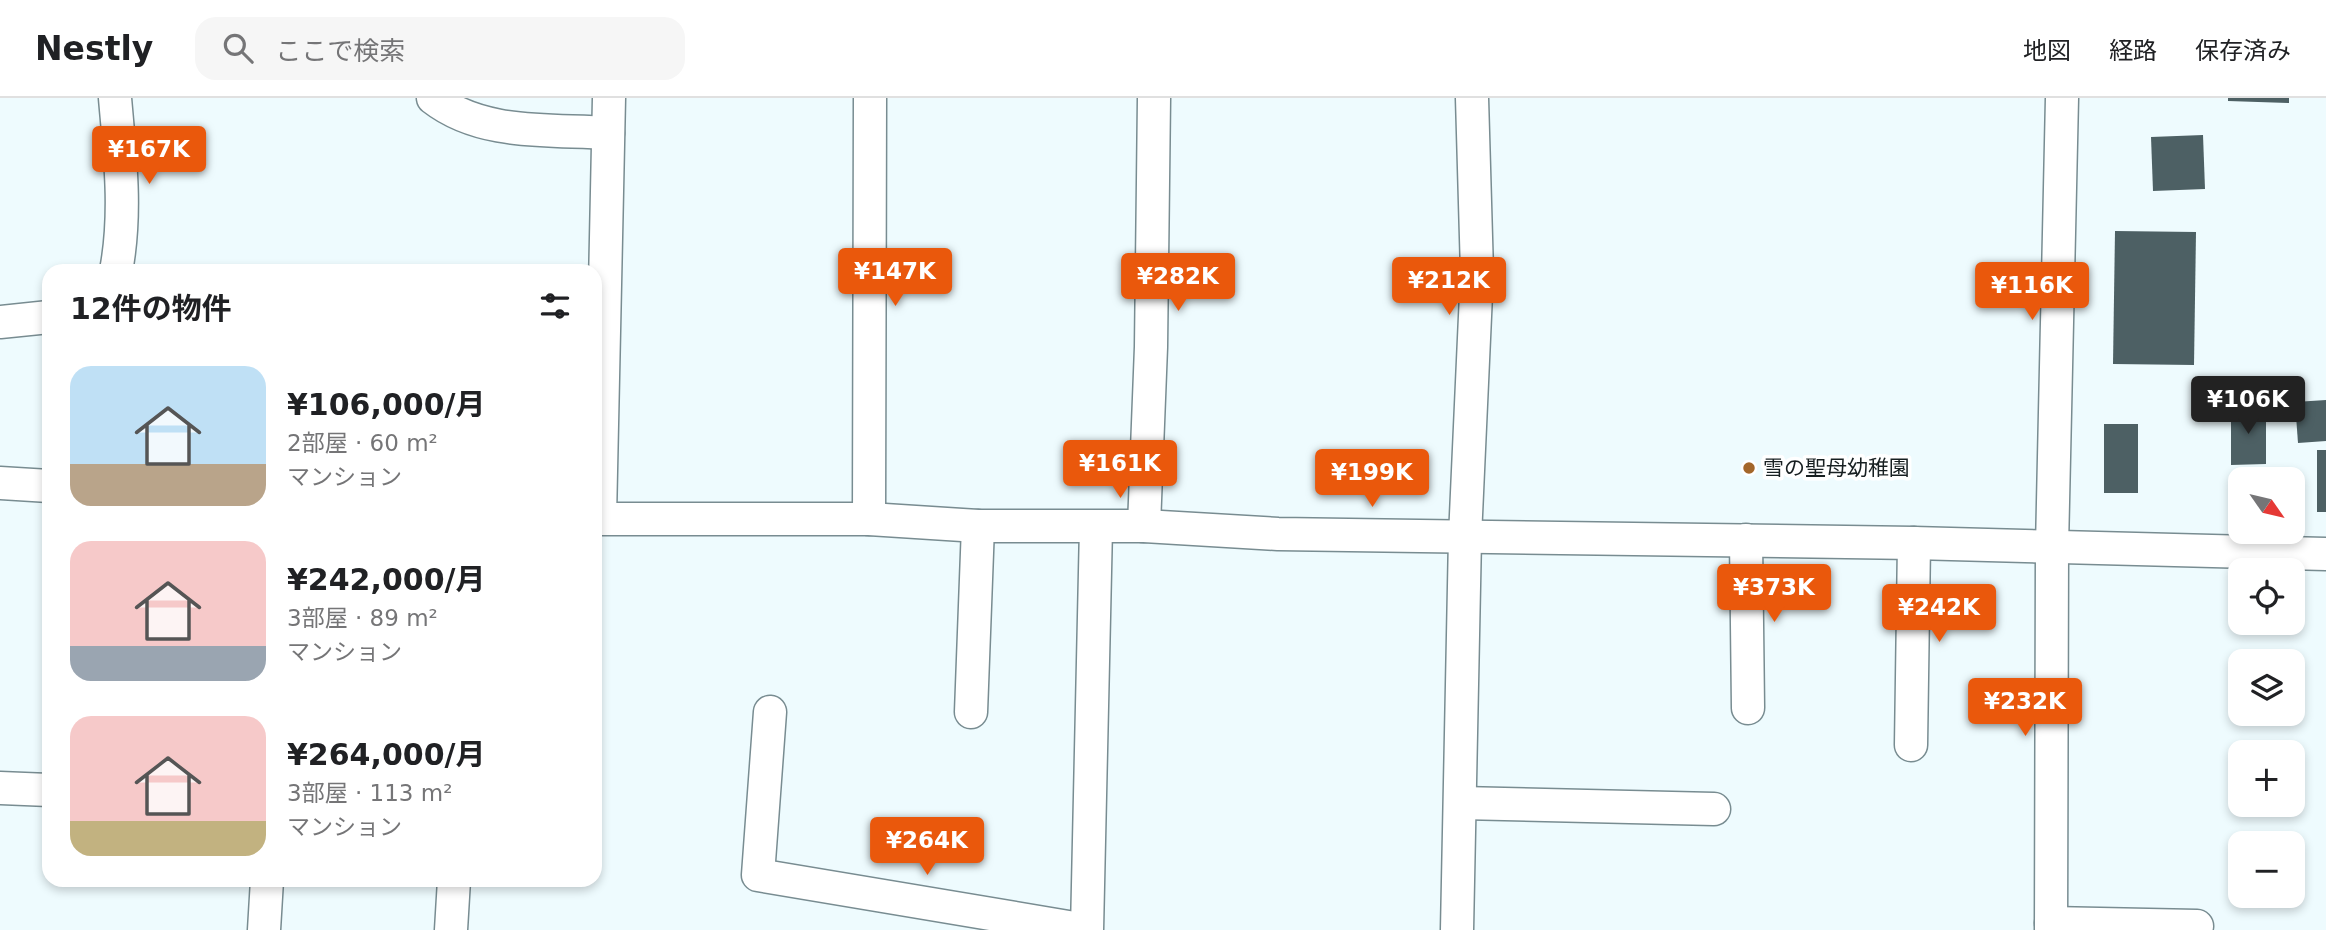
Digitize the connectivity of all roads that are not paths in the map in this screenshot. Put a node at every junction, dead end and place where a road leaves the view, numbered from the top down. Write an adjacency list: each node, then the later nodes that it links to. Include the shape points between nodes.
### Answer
1 (116, 98): 9 (street, via 123,190)
2 (433, 98): 8 (street, via 467,118 491,125)
3 (609, 98): 8 (street)
4 (870, 98): 16 (street)
5 (1154, 98): 18 (street)
6 (1472, 98): 20 (street, via 1478,272)
7 (2062, 98): 23 (street)
8 (608, 133): 12 (street)
9 (117, 264)
10 (42, 318): 11 (street)
11 (0, 322)
12 (602, 365)
13 (0, 483): 14 (street)
14 (42, 486)
15 (602, 519): 16 (street)
16 (869, 519): 17 (street)
17 (978, 526): 19 (street); 27 (street)
18 (1144, 526): 19 (street); 20 (street)
19 (1096, 527): 39 (street)
20 (1465, 537): 21 (street); 31 (street)
21 (1746, 540): 22 (street); 25 (street)
22 (1914, 543): 23 (street); 28 (street)
23 (2052, 547): 24 (street); 35 (street)
24 (2326, 554)
25 (1748, 708)
26 (770, 712): 39 (street, via 758,875)
27 (971, 712)
28 (1910, 745)
29 (0, 788): 30 (street)
30 (42, 790)
31 (1461, 803): 32 (street); 40 (street)
32 (1714, 809)
33 (267, 887): 37 (street)
34 (454, 887): 38 (street)
35 (2051, 926): 36 (street)
36 (2197, 926)
37 (264, 930)
38 (451, 930)
39 (1087, 930)
40 (1457, 930)

